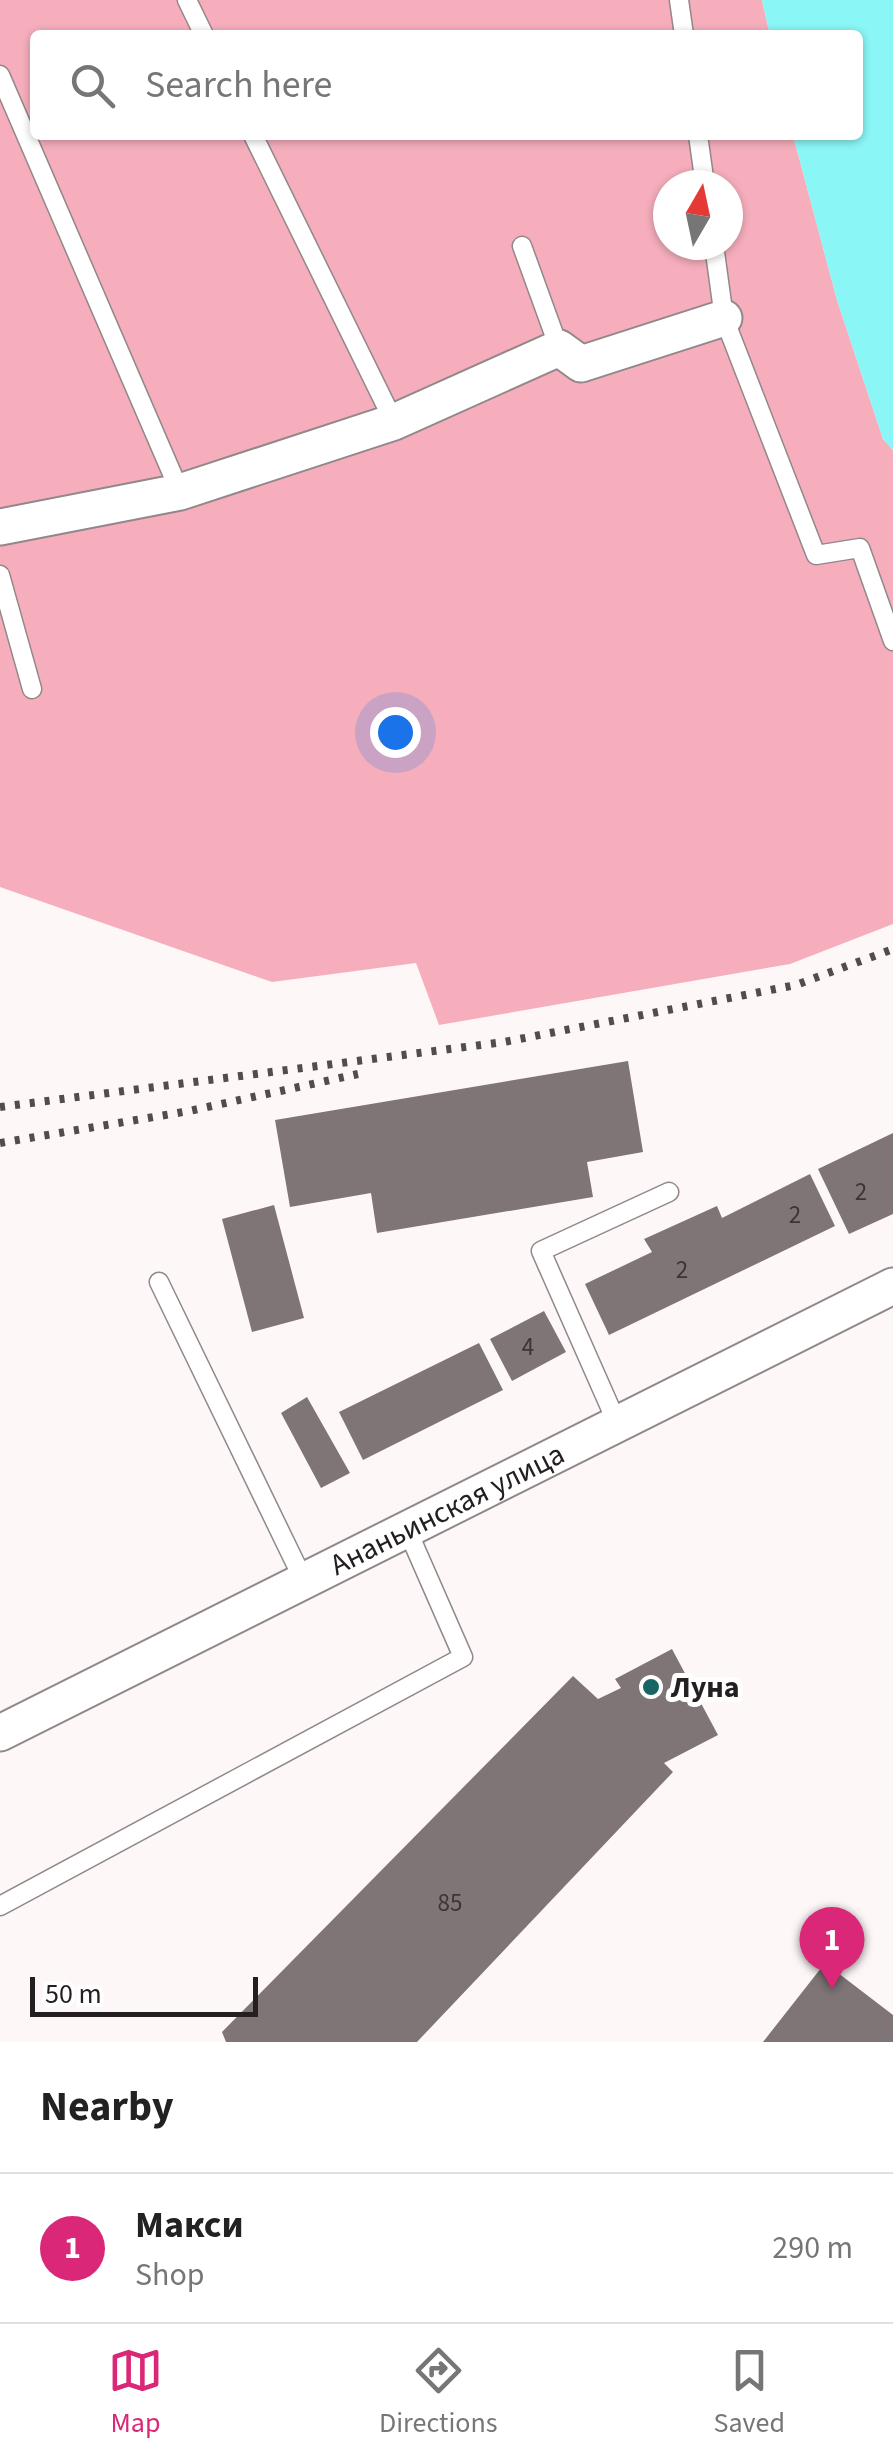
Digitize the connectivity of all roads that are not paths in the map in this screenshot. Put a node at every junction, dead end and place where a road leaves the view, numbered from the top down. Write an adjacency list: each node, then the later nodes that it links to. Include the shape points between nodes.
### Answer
1 (186, 0): 3 (lane)
2 (679, 0): 4 (lane)
3 (201, 30)
4 (683, 30)
5 (0, 75): 14 (lane)
6 (255, 140): 13 (lane)
7 (699, 140): 8 (lane)
8 (703, 170)
9 (522, 246): 12 (lane)
10 (716, 260): 11 (lane)
11 (724, 318): 12 (street, via 581,364); 17 (lane, via 816,555 860,548)
12 (559, 348): 13 (street)
13 (394, 422): 14 (street)
14 (180, 492): 15 (street)
15 (0, 528)
16 (0, 575): 18 (lane)
17 (893, 641)
18 (32, 690)
19 (669, 1192): 22 (lane, via 541,1251)
20 (159, 1282): 24 (lane)
21 (893, 1286): 22 (street, Ананьинская улица)
22 (618, 1424): 23 (street, Ананьинская улица)
23 (406, 1528): 24 (street, Ананьинская улица); 26 (lane, via 463,1657)
24 (303, 1580): 25 (street, Ананьинская улица)
25 (0, 1733)
26 (0, 1906)

